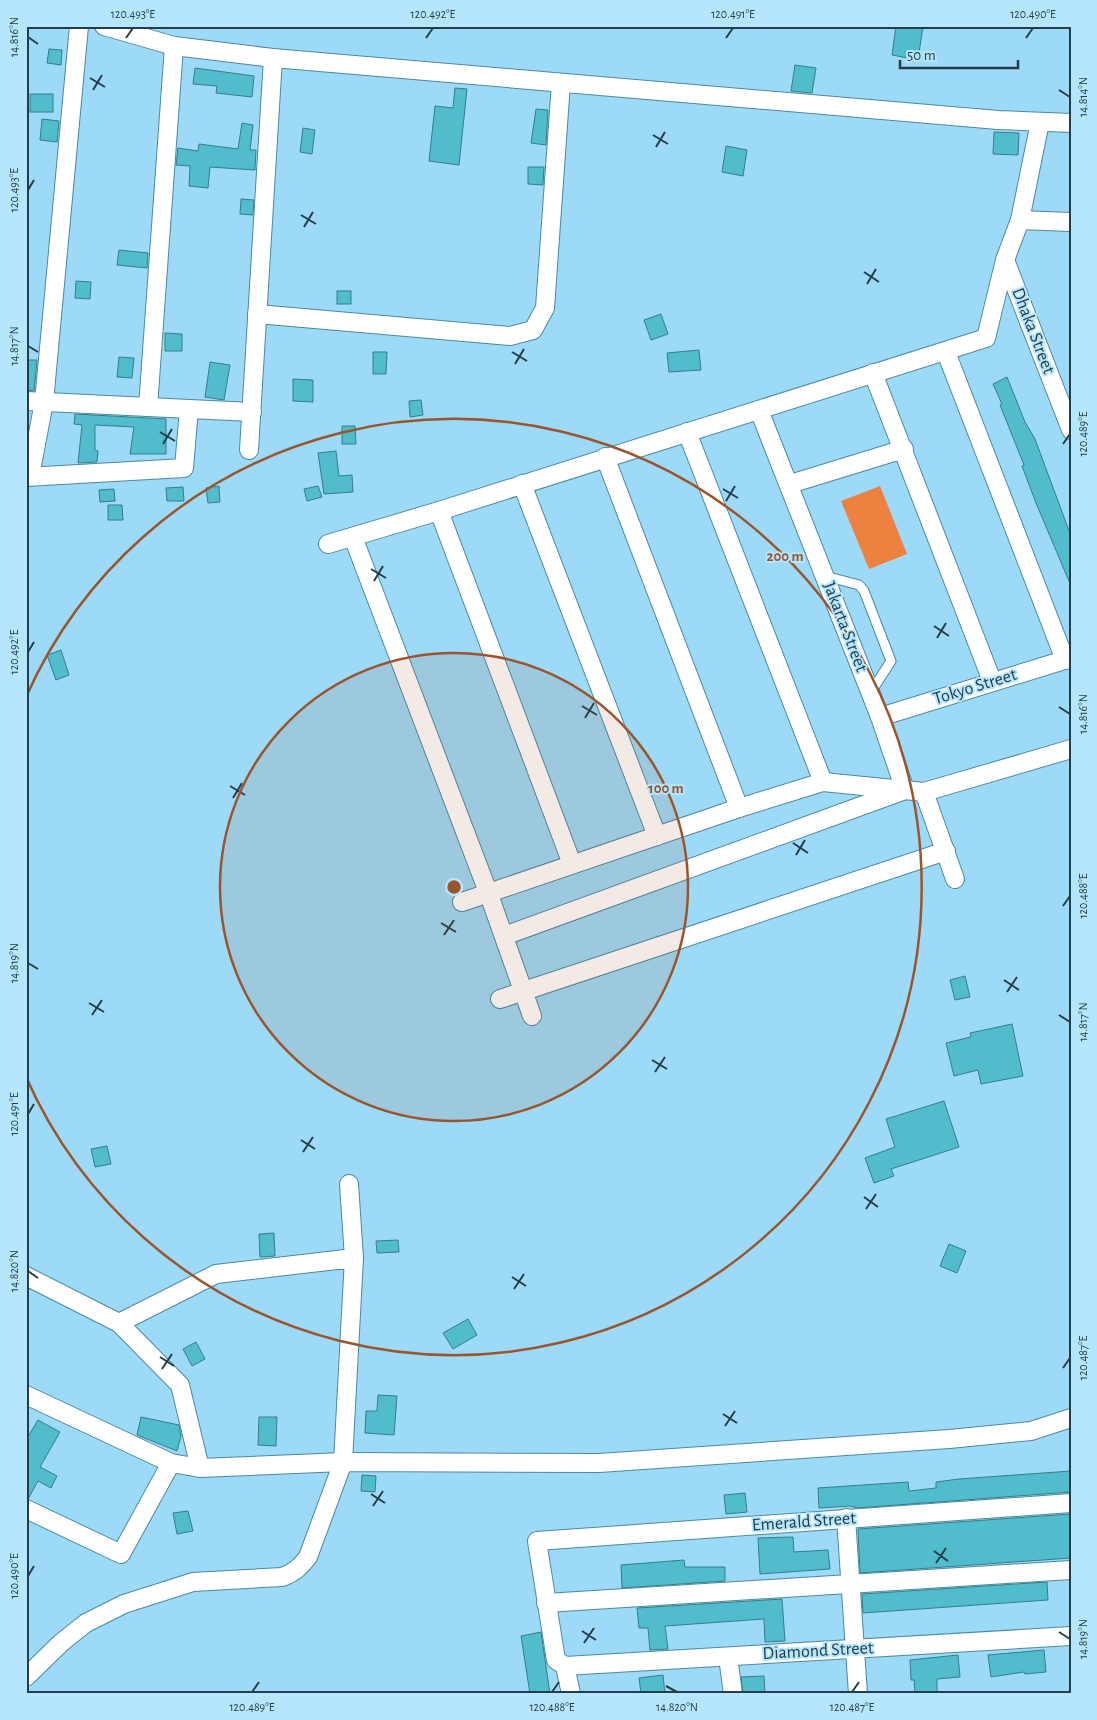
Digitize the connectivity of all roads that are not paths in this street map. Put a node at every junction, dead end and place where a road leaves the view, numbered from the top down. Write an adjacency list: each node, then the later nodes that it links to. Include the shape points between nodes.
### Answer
1 (79, 26): 14 (street)
2 (104, 26): 3 (street)
3 (174, 46): 4 (street); 15 (street)
4 (273, 58): 5 (street); 11 (street)
5 (561, 83): 6 (street); 11 (street, via 544,308 533,330 510,336)
6 (1040, 122): 7 (street); 8 (street)
7 (1071, 123)
8 (1020, 220): 9 (street); 10 (street)
9 (1071, 222)
10 (1005, 260): 12 (street, via 986,338); 19 (street, Dhaka Street)
11 (257, 314): 18 (street)
12 (946, 352): 13 (street); 31 (street)
13 (874, 372): 17 (street); 21 (street)
14 (35, 401): 15 (street); 24 (street)
15 (148, 408): 16 (street)
16 (189, 409): 18 (street); 24 (street, via 184,468)
17 (759, 410): 20 (street); 26 (street, Jakarta Street)
18 (252, 412): 22 (street)
19 (1071, 430)
20 (687, 432): 23 (street); 36 (street)
21 (904, 449): 26 (street); 32 (street)
22 (249, 450)
23 (605, 457): 25 (street); 39 (street)
24 (28, 477)
25 (522, 484): 27 (street); 40 (street)
26 (790, 484): 30 (street, Jakarta Street)
27 (439, 511): 28 (street); 42 (street)
28 (353, 536): 29 (street); 44 (street)
29 (328, 544)
30 (825, 576): 33 (street, Jakarta Street); 33 (lane, via 859,585 864,591 891,661)
31 (1068, 659): 32 (street, Tokyo Street)
32 (992, 681): 34 (street, Tokyo Street)
33 (871, 692): 34 (street, Jakarta Street)
34 (880, 717): 37 (street, Jakarta Street)
35 (1071, 750): 38 (street)
36 (823, 782): 37 (street); 39 (street)
37 (905, 790): 38 (street); 46 (street)
38 (924, 792): 41 (street)
39 (739, 808): 40 (street)
40 (657, 836): 42 (street)
41 (946, 851): 43 (street); 47 (street)
42 (572, 864): 44 (street)
43 (954, 879)
44 (488, 892): 45 (street); 46 (street)
45 (462, 902)
46 (504, 936): 47 (street)
47 (524, 991): 48 (street); 49 (street)
48 (500, 999)
49 (532, 1016)
50 (349, 1184): 51 (street)
51 (354, 1258): 53 (street, via 216,1274); 56 (street)
52 (26, 1276): 53 (street)
53 (119, 1324): 58 (street, via 180,1385)
54 (26, 1396): 57 (street)
55 (1071, 1418): 56 (street, via 1031,1431 600,1464)
56 (343, 1462): 58 (street); 68 (street, via 308,1557 292,1574 193,1582 163,1590 86,1623)
57 (171, 1463): 58 (street); 60 (street, via 121,1554)
58 (200, 1468)
59 (1071, 1503): 61 (street, Emerald Street)
60 (26, 1509)
61 (846, 1518): 63 (street); 64 (street, Emerald Street, via 537,1541)
62 (1071, 1570): 63 (street)
63 (850, 1584): 64 (street); 66 (street)
64 (546, 1603): 69 (street, via 556,1660)
65 (1071, 1636): 66 (street, Diamond Street)
66 (854, 1649): 67 (street, Diamond Street); 73 (street)
67 (728, 1656): 69 (street, Diamond Street); 72 (street)
68 (32, 1665): 70 (street)
69 (565, 1666): 71 (street)
70 (26, 1677)
71 (571, 1694)
72 (733, 1694)
73 (858, 1694)

